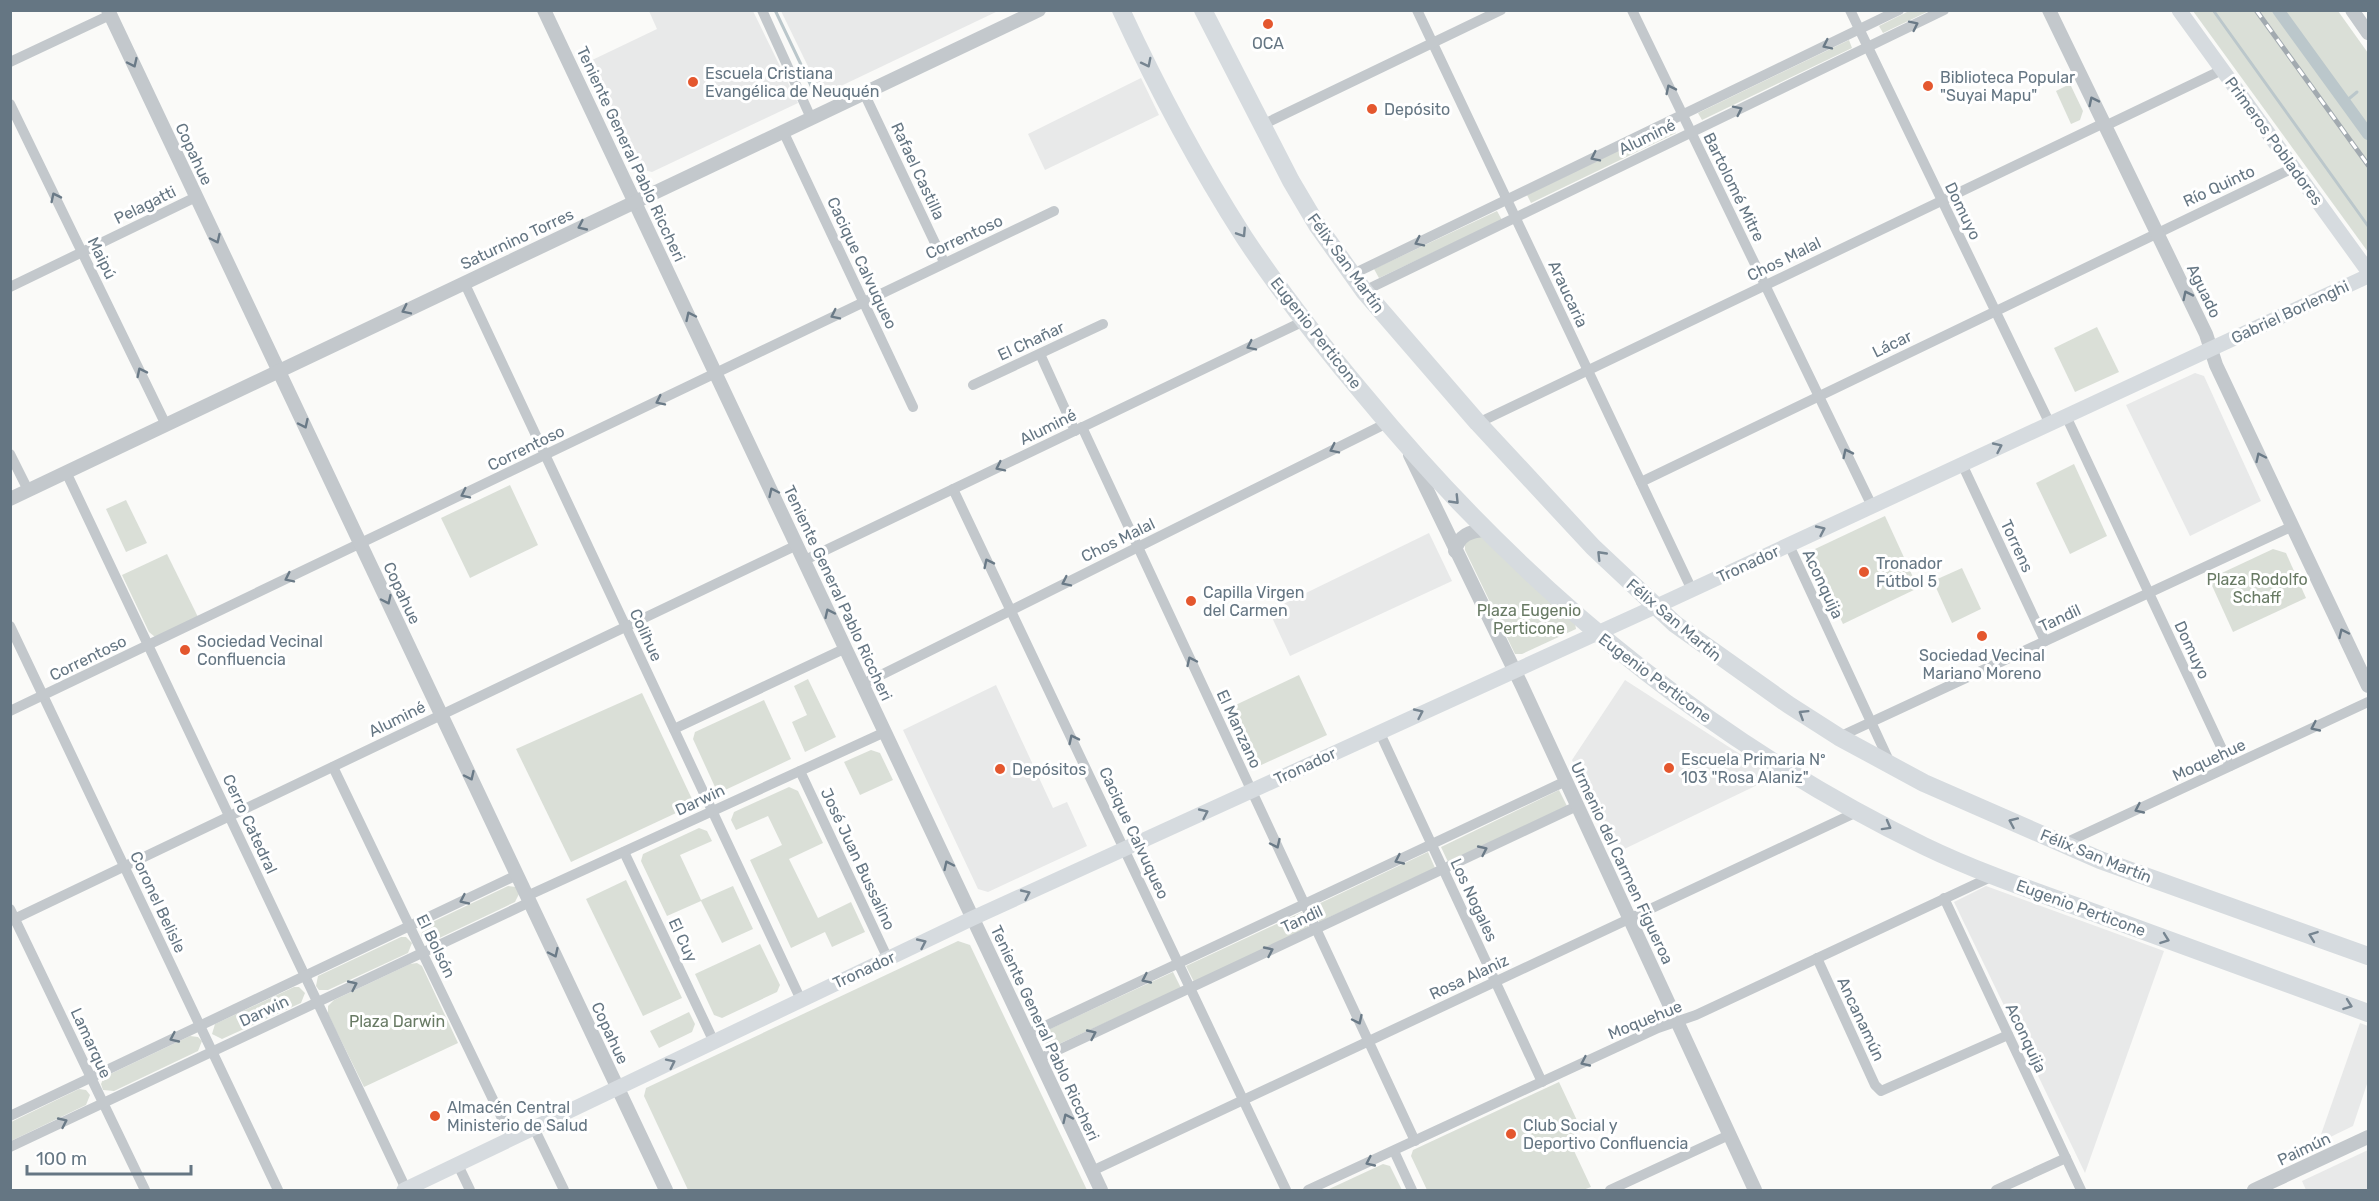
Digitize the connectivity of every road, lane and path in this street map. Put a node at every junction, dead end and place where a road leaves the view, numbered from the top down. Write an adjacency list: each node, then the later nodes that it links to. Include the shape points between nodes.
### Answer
1 (544, 10): 33 (street, Teniente General Pablo Riccheri)
2 (762, 10): 25 (street)
3 (1039, 10): 22 (street, Saturnino Torres)
4 (1121, 10): 49 (highway, Eugenio Perticone, one-way to 49, via 1220,198)
5 (1203, 10): 27 (highway, Félix San Martín)
6 (1417, 10): 18 (street, Araucaria)
7 (1502, 10): 18 (street)
8 (1632, 10): 24 (street, Bartolomé Mitre, one-way to 8)
9 (1850, 10): 16 (street, Domuyo)
10 (1899, 10): 16 (street, Aluminé)
11 (1944, 10): 19 (street, Aluminé, one-way to 11)
12 (2049, 10): 26 (street, Aguado, one-way to 12)
13 (2179, 10): 21 (main road, Primeros Pobladores)
14 (2352, 10): 17 (street)
15 (109, 13): 20 (street); 31 (street, Copahue, one-way to 31)
16 (1859, 30): 19 (street, Domuyo); 24 (street, Aluminé, one-way to 24)
17 (2368, 33)
18 (1433, 43): 27 (street); 32 (street, Araucaria)
19 (1868, 47): 29 (street, Aluminé, one-way to 19); 34 (street, Domuyo)
20 (10, 62)
21 (2222, 70): 26 (street, Chos Malal); 30 (main road, Primeros Pobladores)
22 (864, 93): 25 (street, Saturnino Torres); 39 (street, Rafael Castilla)
23 (10, 104): 38 (street, Maipú, one-way to 23)
24 (1683, 115): 29 (street, Bartolomé Mitre); 32 (street, Aluminé, one-way to 32)
25 (812, 118): 28 (street, Saturnino Torres)
26 (2105, 124): 34 (street, Chos Malal); 37 (street, Aguado)
27 (1262, 125): 41 (highway, Félix San Martín, via 1303,203)
28 (783, 131): 33 (street, Saturnino Torres); 47 (street, Cacique Calvuqueo)
29 (1691, 133): 36 (street, Aluminé); 44 (street, Bartolomé Mitre)
30 (2293, 168): 37 (street, Río Quinto); 40 (main road, Primeros Pobladores)
31 (196, 197): 38 (street, Pelagatti); 54 (street, Copahue, one-way to 54)
32 (1507, 200): 36 (street, Araucaria); 41 (street, Aluminé, one-way to 41)
33 (635, 201): 43 (street, Saturnino Torres, one-way to 43); 55 (street, Teniente General Pablo Riccheri, one-way to 33)
34 (1942, 201): 44 (street, Chos Malal); 48 (street, Domuyo)
35 (1054, 211): 39 (street, Correntoso)
36 (1515, 218): 46 (street, Aluminé); 53 (street, Araucaria)
37 (2157, 232): 48 (street, Lácar); 51 (street, Aguado, one-way to 37)
38 (82, 252): 45 (street, Pelagatti); 62 (street, Maipú, one-way to 38)
39 (944, 262): 47 (street, Correntoso)
40 (2368, 271)
41 (1351, 275): 46 (highway, Félix San Martín)
42 (2368, 276): 51 (main road, Gabriel Borlenghi)
43 (464, 282): 54 (street, Saturnino Torres, one-way to 54); 67 (street, Colihue)
44 (1765, 285): 53 (street, Chos Malal); 57 (street, Bartolomé Mitre)
45 (10, 287)
46 (1364, 291): 61 (highway, Félix San Martín)
47 (863, 301): 55 (street, Correntoso, one-way to 55); 58 (street, Cacique Calvuqueo)
48 (1995, 310): 57 (street, Lácar); 63 (street, Domuyo)
49 (1304, 321): 60 (highway, Eugenio Perticone); 64 (street, Aluminé, one-way to 64)
50 (1103, 324): 52 (street, El Chañar)
51 (2211, 349): 59 (main road, Tronador); 75 (street, Aguado, one-way to 51)
52 (1040, 354): 56 (street, El Chañar); 64 (street, El Manzano)
53 (1588, 370): 61 (street, Chos Malal); 70 (street, Araucaria)
54 (279, 371): 62 (street, Saturnino Torres); 77 (street, Copahue, one-way to 77)
55 (716, 373): 67 (street, Correntoso, one-way to 67); 78 (street, Teniente General Pablo Riccheri, one-way to 55)
56 (973, 385)
57 (1819, 396): 70 (street, Lácar); 74 (street, Bartolomé Mitre, one-way to 57)
58 (914, 407)
59 (2066, 416): 63 (main road, Tronador); 84 (street, Domuyo)
60 (1387, 423): 65 (highway, Eugenio Perticone); 80 (street, Chos Malal, one-way to 80)
61 (1478, 423): 85 (highway, Félix San Martín, one-way to 61)
62 (166, 424): 69 (street, Saturnino Torres)
63 (2050, 424): 68 (main road, Tronador, one-way to 63)
64 (1079, 429): 71 (street, Aluminé, one-way to 71); 80 (street, El Manzano)
65 (1406, 445): 76 (highway, Eugenio Perticone, one-way to 76); 81 (street, Urmenio del Carmen Figueroa)
66 (10, 454): 72 (street)
67 (545, 456): 77 (street, Correntoso, one-way to 77); 88 (street, Colihue)
68 (1962, 464): 74 (main road, Tronador); 90 (street, Torrens)
69 (66, 472): 72 (street, Saturnino Torres); 91 (street, Cerro Catedral)
70 (1641, 482): 83 (street, Araucaria)
71 (953, 489): 82 (street, Aluminé); 86 (street, Cacique Calvuqueo, one-way to 71)
72 (28, 490): 73 (street, Saturnino Torres)
73 (10, 499)
74 (1872, 506): 79 (main road, Tronador, one-way to 74)
75 (2293, 526): 84 (street, Tandil); 95 (street, Aguado, one-way to 75)
76 (1485, 530): 81 (street, via 1465,535); 89 (highway, Eugenio Perticone)
77 (361, 544): 91 (street, Correntoso, one-way to 91); 99 (street, Copahue, one-way to 99)
78 (797, 545): 82 (street, Teniente General Pablo Riccheri); 88 (street, Aluminé)
79 (1789, 545): 83 (main road, Tronador); 100 (street, Aconquija)
80 (1138, 547): 86 (street, Chos Malal, one-way to 86); 110 (street, El Manzano, one-way to 80)
81 (1455, 551): 93 (street, Urmenio del Carmen Figueroa)
82 (805, 560): 92 (street, Teniente General Pablo Riccheri, one-way to 82)
83 (1692, 590): 85 (main road, Tronador)
84 (2149, 593): 90 (street, Tandil); 106 (street, Domuyo)
85 (1654, 607): 89 (main road, Tronador); 104 (highway, Félix San Martín, one-way to 85, via 1730,665)
86 (1011, 610): 94 (street, Chos Malal); 117 (street, Cacique Calvuqueo, one-way to 86)
87 (10, 626): 96 (street, Coronel Belisle)
88 (626, 627): 99 (street, Aluminé); 101 (street, Colihue)
89 (1594, 633): 93 (main road, Tronador); 113 (highway, Eugenio Perticone, via 1686,703)
90 (2045, 641): 100 (street, Tandil)
91 (148, 645): 96 (street, Correntoso); 114 (street, Cerro Catedral)
92 (846, 648): 94 (street, Teniente General Pablo Riccheri); 101 (street)
93 (1513, 670): 102 (main road, Tronador, one-way to 93); 109 (street, Urmenio del Carmen Figueroa)
94 (863, 684): 103 (street, Teniente General Pablo Riccheri)
95 (2368, 686)
96 (43, 696): 98 (street, Correntoso); 119 (street, Coronel Belisle)
97 (2368, 702): 106 (street, Moquehue, one-way to 106)
98 (10, 711)
99 (442, 715): 107 (street, Aluminé); 121 (street, Copahue, one-way to 121)
100 (1871, 722): 104 (street, Tandil); 105 (street, Aconquija)
101 (674, 729): 112 (street, Colihue)
102 (1379, 731): 110 (main road, Tronador); 115 (street, Los Nogales)
103 (885, 732): 108 (street, Darwin); 127 (street, Teniente General Pablo Riccheri, one-way to 103)
104 (1839, 737): 105 (highway, Félix San Martín)
105 (1892, 766): 116 (highway, Félix San Martín, one-way to 105)
106 (2230, 766): 116 (street, Moquehue, one-way to 116)
107 (333, 767): 114 (street, Aluminé); 129 (street, El Bolsón)
108 (800, 771): 112 (street, Darwin); 134 (street, José Juan Bussalino)
109 (1566, 781): 111 (street, Urmenio del Carmen Figueroa); 115 (street, Tandil)
110 (1251, 791): 117 (main road, Tronador, one-way to 110); 125 (street, El Manzano, one-way to 125)
111 (1577, 806): 120 (street, Tandil, one-way to 111); 128 (street, Urmenio del Carmen Figueroa)
112 (713, 811): 118 (street, Darwin); 139 (street, Colihue)
113 (1859, 811): 122 (highway, Eugenio Perticone, one-way to 122, via 1921,845); 128 (street, Rosa Alaniz)
114 (229, 816): 119 (street, Aluminé); 136 (street, Cerro Catedral)
115 (1432, 844): 120 (street, Los Nogales); 125 (street, Tandil, one-way to 125)
116 (2063, 844): 132 (highway, Félix San Martín, one-way to 116)
117 (1125, 849): 127 (main road, Tronador, one-way to 117); 135 (street, Cacique Calvuqueo)
118 (624, 852): 124 (street, Darwin); 147 (street, El Cuy)
119 (124, 866): 126 (street, Aluminé); 143 (street, Coronel Belisle)
120 (1443, 869): 130 (street, Tandil); 137 (street, Los Nogales)
121 (517, 875): 124 (street, Copahue); 129 (street, Darwin, one-way to 129)
122 (1993, 876): 123 (street, Moquehue); 141 (highway, Eugenio Perticone, one-way to 141)
123 (1944, 898): 133 (street, Moquehue); 145 (street, Aconquija)
124 (528, 899): 131 (street, Darwin); 152 (street, Copahue, one-way to 152)
125 (1304, 904): 130 (street, El Manzano); 135 (street, Tandil)
126 (12, 916): 150 (street, Lamarque)
127 (973, 918): 134 (main road, Tronador, one-way to 127); 144 (street, Teniente General Pablo Riccheri)
128 (1629, 919): 137 (street, Rosa Alaniz); 142 (street, Urmenio del Carmen Figueroa)
129 (410, 926): 131 (street, El Bolsón); 136 (street, Darwin)
130 (1316, 929): 138 (street, Tandil, one-way to 130); 146 (street, El Manzano, one-way to 146)
131 (423, 952): 140 (street, Darwin, one-way to 131); 159 (street, El Bolsón)
132 (2368, 956)
133 (1817, 958): 142 (street, Moquehue); 145 (street, Ancanamún, via 1881,1091)
134 (888, 959): 139 (main road, Tronador)
135 (1179, 963): 138 (street, Cacique Calvuqueo); 144 (street, Tandil, one-way to 144)
136 (305, 976): 140 (street, Cerro Catedral); 143 (street, Darwin)
137 (1496, 981): 146 (street, Rosa Alaniz); 151 (street, Los Nogales)
138 (1191, 988): 149 (street, Tandil, one-way to 138); 153 (street, Cacique Calvuqueo)
139 (801, 1000): 147 (main road, Tronador)
140 (317, 1002): 148 (street, Darwin); 166 (street, Cerro Catedral)
141 (2368, 1013)
142 (1677, 1022): 151 (street, Moquehue, one-way to 151); 157 (street, Urmenio del Carmen Figueroa)
143 (200, 1026): 148 (street, Coronel Belisle); 150 (street, Darwin, one-way to 150)
144 (1028, 1034): 149 (street, Teniente General Pablo Riccheri)
145 (2008, 1035): 163 (street, Aconquija)
146 (1368, 1041): 153 (street, Rosa Alaniz); 160 (street, El Manzano)
147 (714, 1042): 152 (main road, Tronador, one-way to 147)
148 (212, 1052): 154 (street, Darwin); 169 (street, Coronel Belisle)
149 (1039, 1059): 165 (street, Teniente General Pablo Riccheri, one-way to 149)
150 (91, 1078): 154 (street, Lamarque); 155 (street, Darwin)
151 (1542, 1082): 160 (street, Moquehue)
152 (618, 1088): 156 (main road, Tronador); 172 (street, Copahue)
153 (1243, 1100): 165 (street, Rosa Alaniz); 174 (street, Cacique Calvuqueo)
154 (103, 1104): 161 (street, Darwin, one-way to 154); 168 (street, Lamarque)
155 (10, 1116)
156 (534, 1128): 159 (main road, Tronador); 171 (street)
157 (1729, 1135): 167 (street); 177 (street, Urmenio del Carmen Figueroa)
158 (2368, 1137): 180 (street, Paimún)
159 (512, 1138): 164 (main road, Tronador)
160 (1414, 1141): 162 (street, Moquehue)
161 (10, 1147)
162 (1394, 1151): 175 (street, Moquehue, one-way to 175); 176 (street)
163 (2066, 1158): 178 (street); 179 (street, Aconquija)
164 (458, 1165): 166 (main road, Tronador); 170 (street)
165 (1092, 1171): 173 (street, Teniente General Pablo Riccheri)
166 (405, 1190)
167 (1613, 1190)
168 (144, 1191)
169 (278, 1191)
170 (470, 1191)
171 (564, 1191)
172 (666, 1191)
173 (1101, 1191)
174 (1286, 1191)
175 (1308, 1191)
176 (1412, 1191)
177 (1755, 1191)
178 (1996, 1191)
179 (2081, 1191)
180 (2254, 1191)

